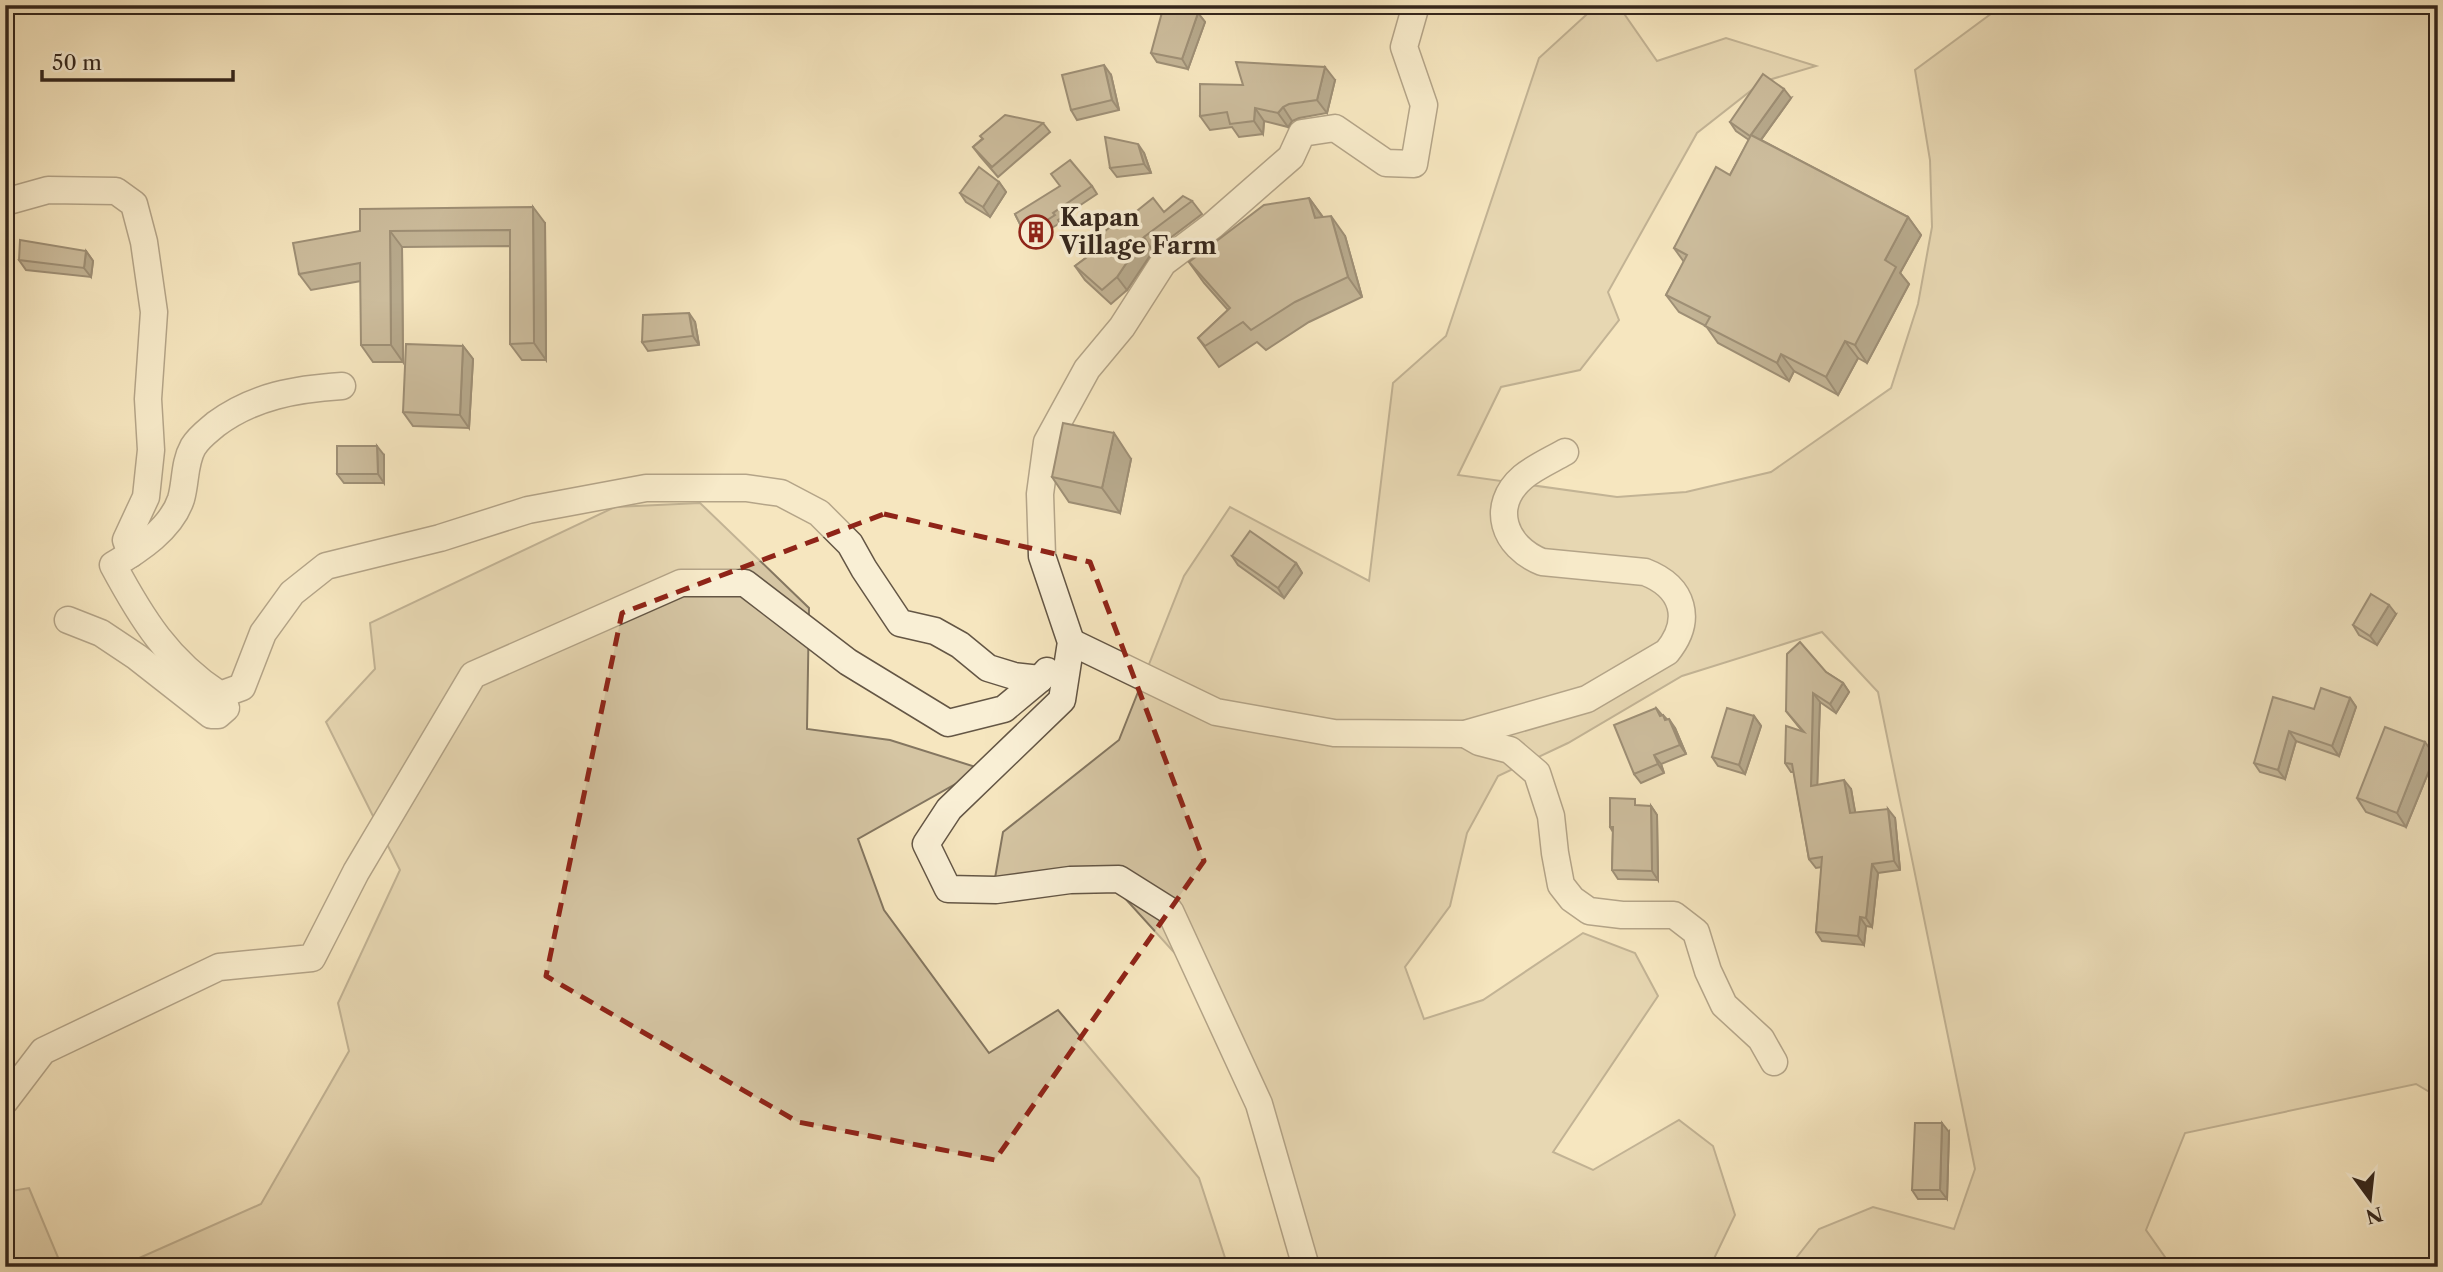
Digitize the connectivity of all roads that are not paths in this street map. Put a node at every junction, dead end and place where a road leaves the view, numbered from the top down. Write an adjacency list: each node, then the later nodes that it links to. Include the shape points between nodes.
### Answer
1 (1416, 5): 7 (street, via 1404,47 1424,106 1415,164 1385,163 1335,128 1302,133 1292,157 1163,264 1122,327 1087,369 1047,442 1041,494 1042,556)
2 (5, 202): 5 (street, via 48,190 116,191 134,204 154,312 148,399 151,450 146,498 126,540)
3 (342, 386): 5 (street, via 298,389 259,400 202,435 193,447 181,500 166,526)
4 (1565, 452): 10 (street, via 1513,487 1504,517 1515,546 1542,562 1659,577 1678,598 1681,627 1667,652 1587,699)
5 (131, 554): 9 (street, via 113,565 144,621 178,663)
6 (68, 620): 9 (street, via 101,633 211,715 226,708)
7 (1071, 642): 8 (street); 10 (street, via 1216,712 1334,733); 13 (street, via 1062,700 949,808 926,844 948,889 996,890 1070,880 1119,880 1170,911 1259,1104)
8 (1040, 680): 9 (street, via 988,668 934,631 900,623 850,544 819,513 781,493 746,488 646,488 528,509 440,538 326,566 292,593 263,633 242,687); 12 (street, via 1004,709 948,723 848,662 746,583 681,583 472,675 356,872 312,958 219,967 43,1051)
9 (220, 695)
10 (1465, 734): 11 (street, via 1510,750 1537,773 1551,816 1561,884 1572,899 1589,911 1674,915 1696,932 1724,1005 1761,1039)
11 (1774, 1062)
12 (5, 1101)
13 (1306, 1267)

